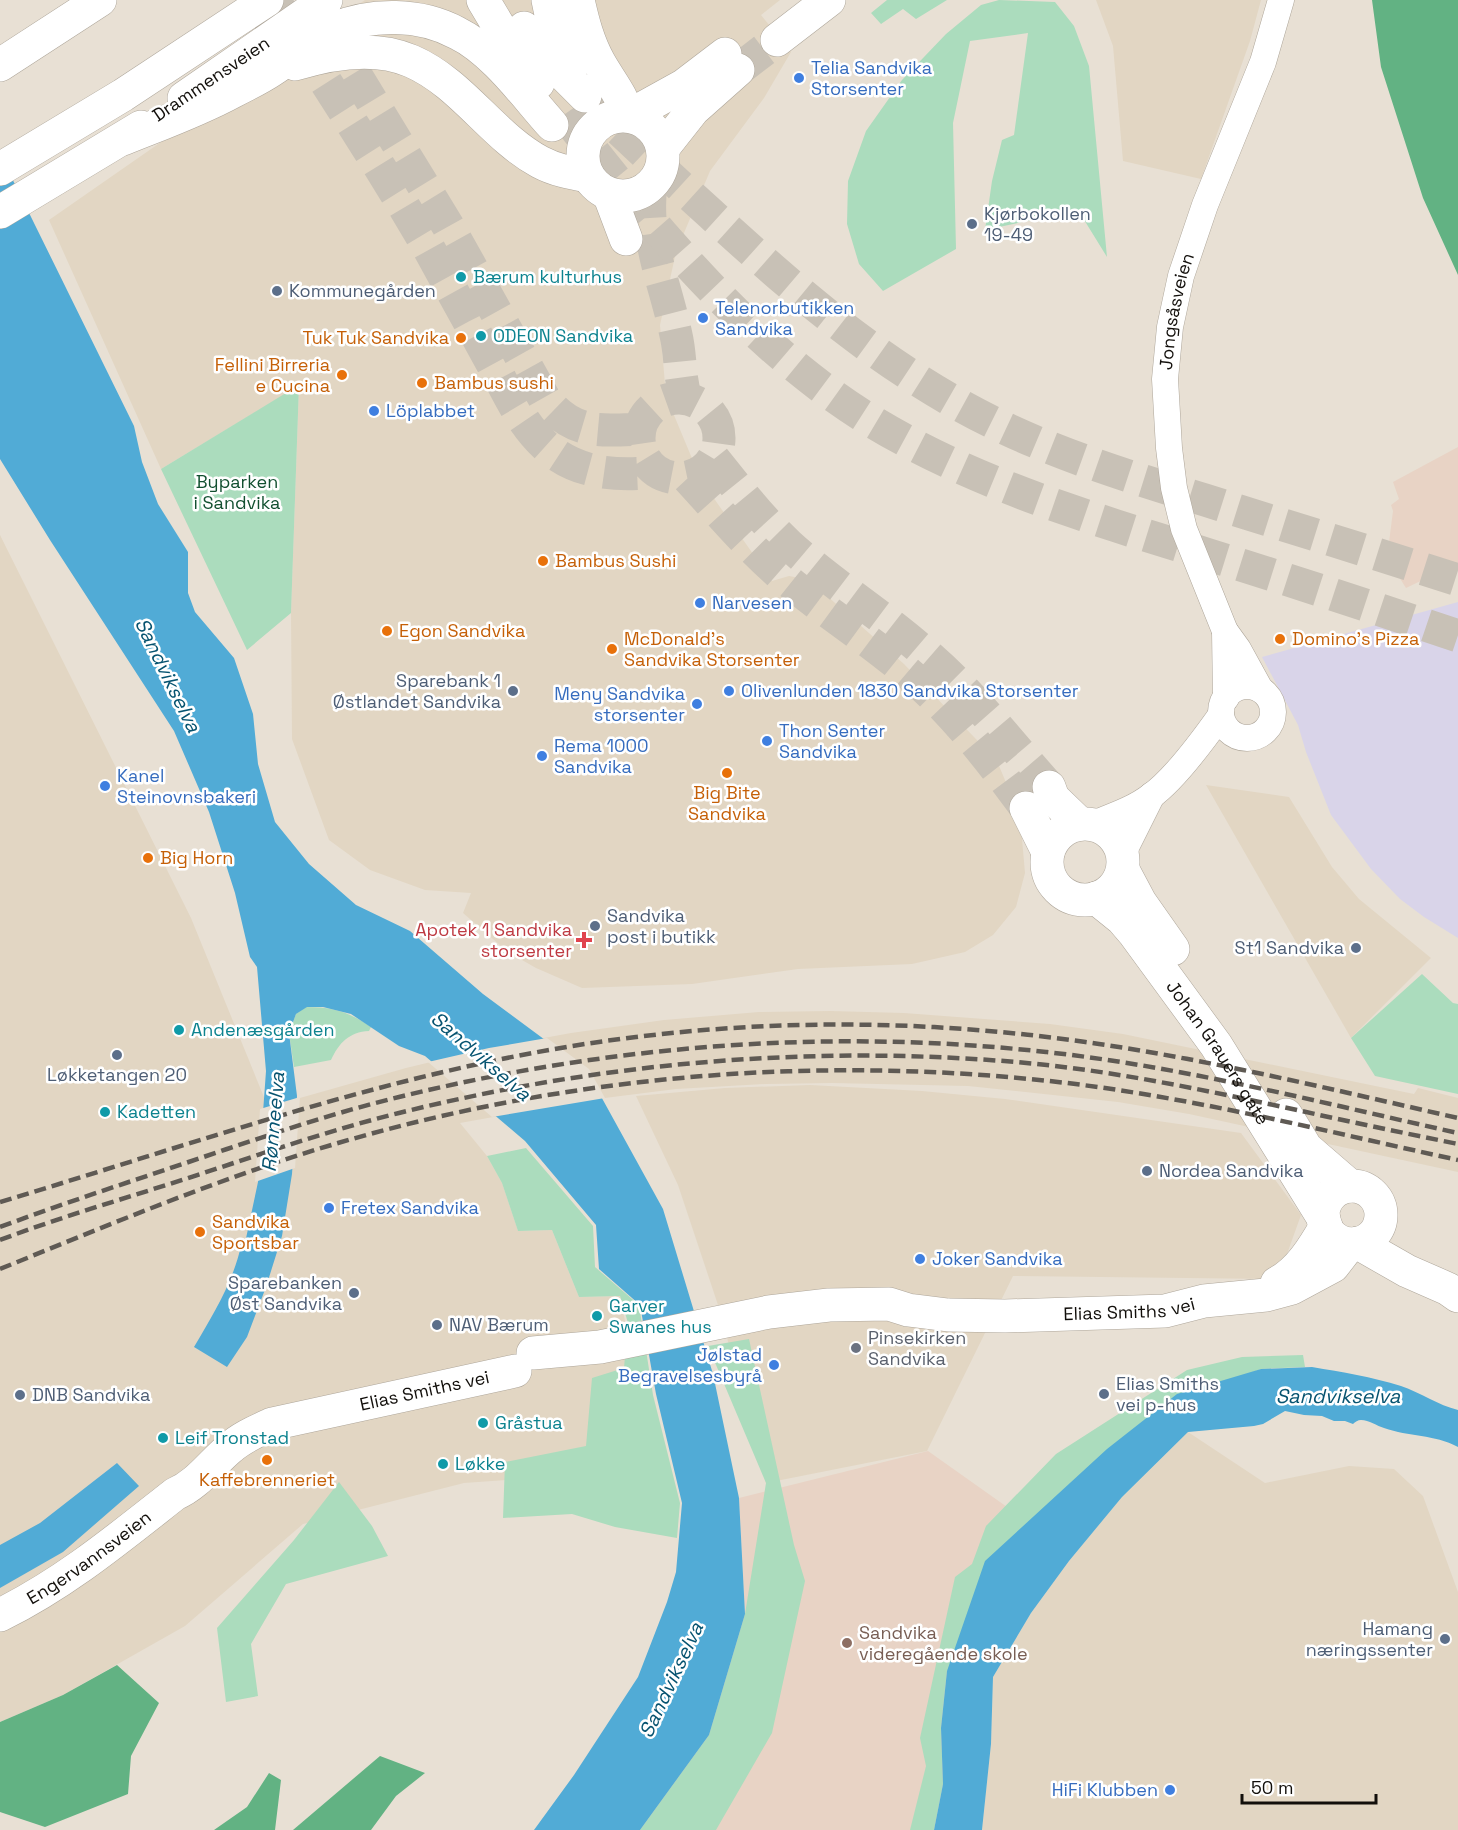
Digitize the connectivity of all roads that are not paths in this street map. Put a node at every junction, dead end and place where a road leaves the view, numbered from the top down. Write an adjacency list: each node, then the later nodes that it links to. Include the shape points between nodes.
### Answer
1 (100, 0): 11 (main road)
2 (267, 0): 17 (main road, Drammensveien)
3 (326, 0): 15 (main road, Drammensveien)
4 (483, 0): 13 (main road, via 522,62)
5 (510, 0): 13 (main road)
6 (548, 0): 13 (main road)
7 (578, 0): 14 (main road, via 588,39)
8 (793, 0): 9 (main road, via 770,31)
9 (829, 0)
10 (1281, 0): 21 (street, Jongsåsveien, via 1263,62 1192,241 1174,304 1167,349 1166,408 1177,499 1193,556)
11 (11, 58)
12 (273, 70): 13 (main road, via 332,29 366,19 409,18 457,32 496,64); 15 (main road); 18 (main road, via 347,52 409,60 446,82 539,161)
13 (569, 105)
14 (631, 116): 16 (main road, via 653,128); 16 (main road, via 731,62); 18 (main road, via 603,120 586,139 583,164)
15 (109, 147): 19 (main road)
16 (663, 148): 18 (main road, via 662,167 651,185 642,191 620,196)
17 (0, 169)
18 (599, 185): 20 (main road)
19 (0, 212)
20 (626, 238)
21 (1226, 632): 22 (street, Jongsåsveien); 23 (street, Jongsåsveien)
22 (1260, 689): 23 (street, via 1241,687 1233,691); 24 (street, via 1271,701 1271,724 1262,734)
23 (1224, 706): 24 (street, via 1228,730); 25 (street)
24 (1243, 738): 25 (street, via 1208,754)
25 (1188, 758): 26 (street)
26 (1152, 795): 27 (street, via 1124,812); 29 (street)
27 (1086, 824): 28 (main road, via 1060,833); 28 (main road, via 1053,798 1037,797); 29 (main road, via 1112,834 1119,843)
28 (1048, 852): 30 (main road, via 1048,873 1060,891 1080,900)
29 (1123, 862): 30 (main road, via 1118,882); 31 (main road, Johan Grauers gate, via 1132,889 1152,921 1235,1032 1306,1148)
30 (1096, 898): 33 (main road, Johan Grauers gate, via 1134,933 1216,1045)
31 (1350, 1186): 32 (main road, via 1373,1195); 33 (main road, via 1331,1196 1324,1208)
32 (1381, 1219): 33 (main road, via 1370,1237); 34 (main road)
33 (1339, 1233): 34 (main road); 35 (main road, Elias Smiths vei, via 1284,1279 1270,1285 1224,1290 903,1299 889,1304 798,1308 600,1347 567,1360 496,1360)
34 (1453, 1292)
35 (336, 1401): 36 (main road, Engervannsveien, via 265,1410 219,1434 179,1479 175,1494 84,1566)
36 (0, 1615)

